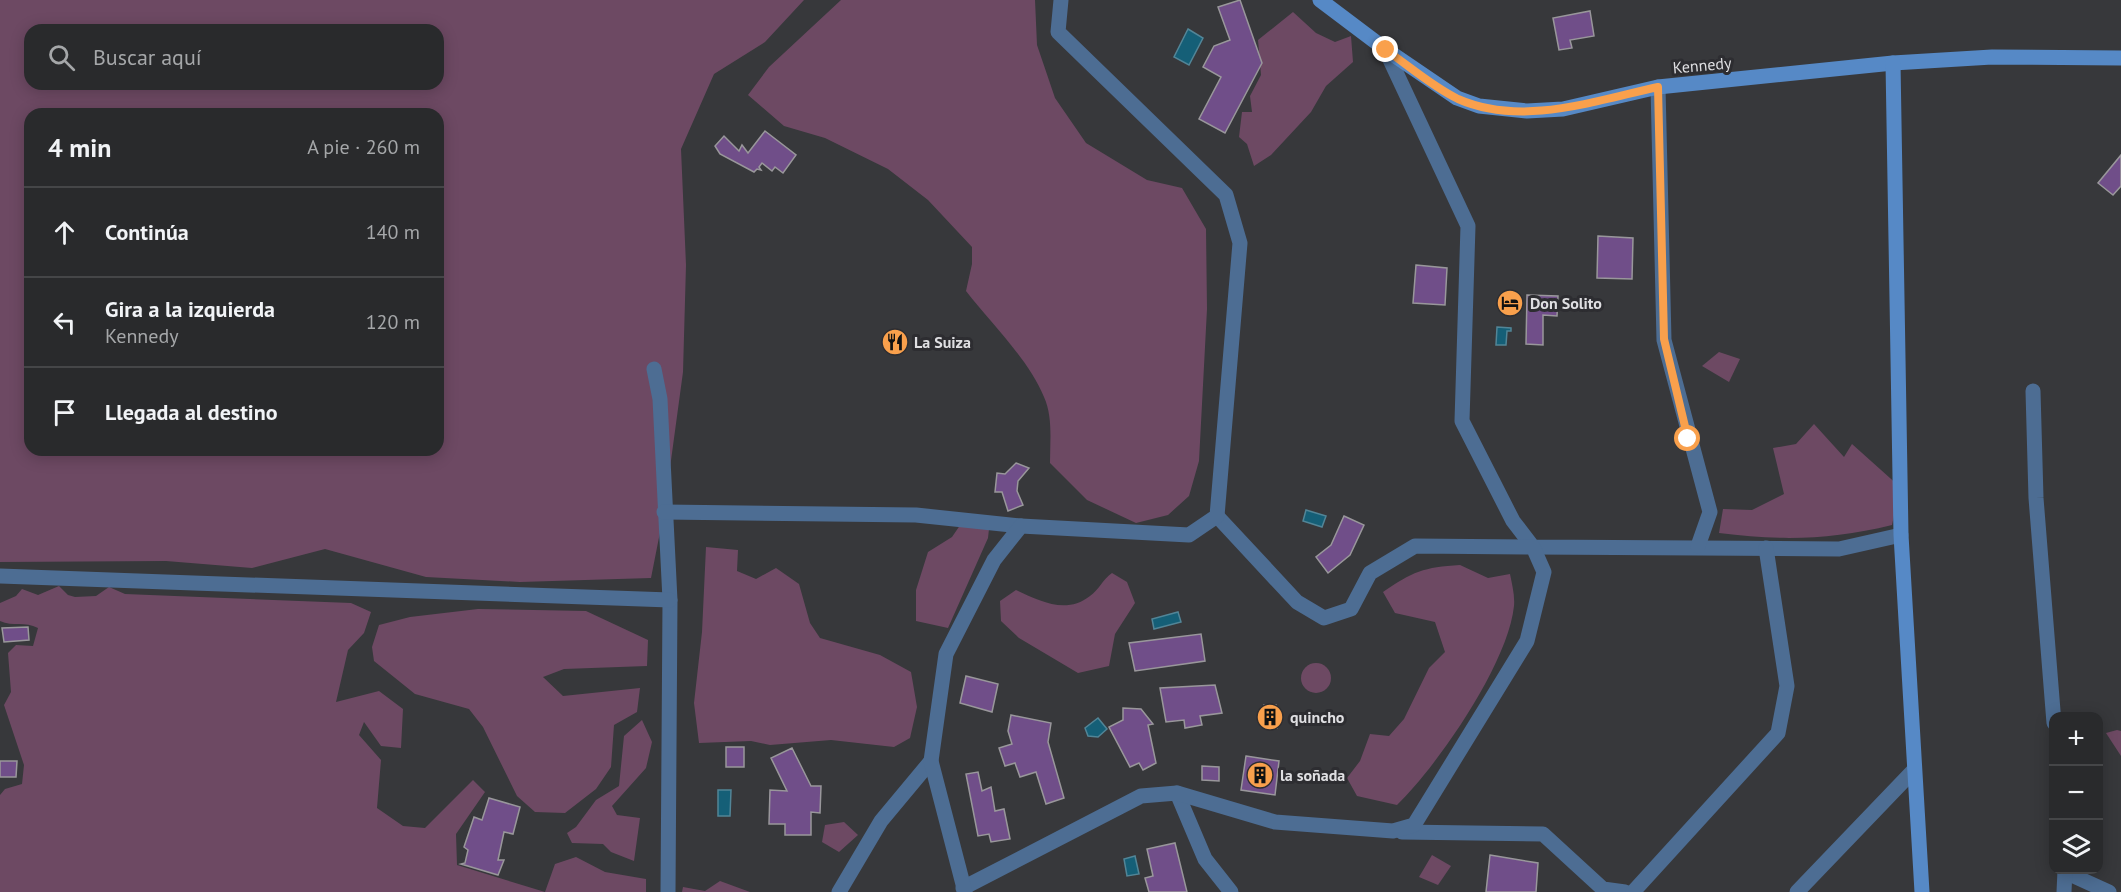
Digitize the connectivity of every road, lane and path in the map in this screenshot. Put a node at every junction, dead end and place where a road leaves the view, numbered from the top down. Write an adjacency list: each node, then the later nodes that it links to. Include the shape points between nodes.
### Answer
1 (1060, 0): 10 (street, via 1058,32 1226,195 1240,243)
2 (1320, 0): 3 (main road, Kennedy)
3 (1386, 50): 6 (main road, Kennedy, via 1456,98 1479,106 1527,111 1563,109); 14 (street, via 1468,226 1462,421 1513,521)
4 (2121, 58): 5 (main road, Kennedy, via 1992,57)
5 (1893, 63): 6 (main road, Kennedy); 12 (main road)
6 (1658, 87): 13 (street, via 1664,339 1710,512)
7 (654, 369): 9 (street, via 660,399)
8 (2033, 391): 18 (street, via 2036,498)
9 (664, 512): 11 (street, via 916,515); 17 (street)
10 (1217, 516): 11 (street, via 1189,536); 14 (street, via 1297,602 1324,618 1352,609 1370,573 1415,546)
11 (1021, 526): 19 (street, via 994,560 946,654)
12 (1901, 535): 15 (street, via 1839,549); 20 (main road)
13 (1698, 546): 14 (street); 15 (street)
14 (1533, 547): 22 (street, via 1544,573 1527,641 1414,825)
15 (1766, 548): 30 (street, via 1787,686 1778,733)
16 (0, 576): 17 (street)
17 (670, 600): 26 (street)
18 (2053, 712)
19 (931, 761): 25 (street); 27 (street, via 881,821)
20 (1914, 770): 31 (street); 32 (main road)
21 (1177, 793): 22 (street, via 1275,822); 25 (street, via 1142,796); 28 (street, via 1205,859)
22 (1393, 831): 29 (street, via 1543,834 1603,888)
23 (2065, 874): 33 (street)
24 (2071, 874): 34 (street)
25 (964, 890)
26 (668, 892)
27 (839, 892)
28 (1231, 892)
29 (1624, 892)
30 (1633, 892)
31 (1797, 892)
32 (1922, 892)
33 (2064, 892)
34 (2109, 892)

